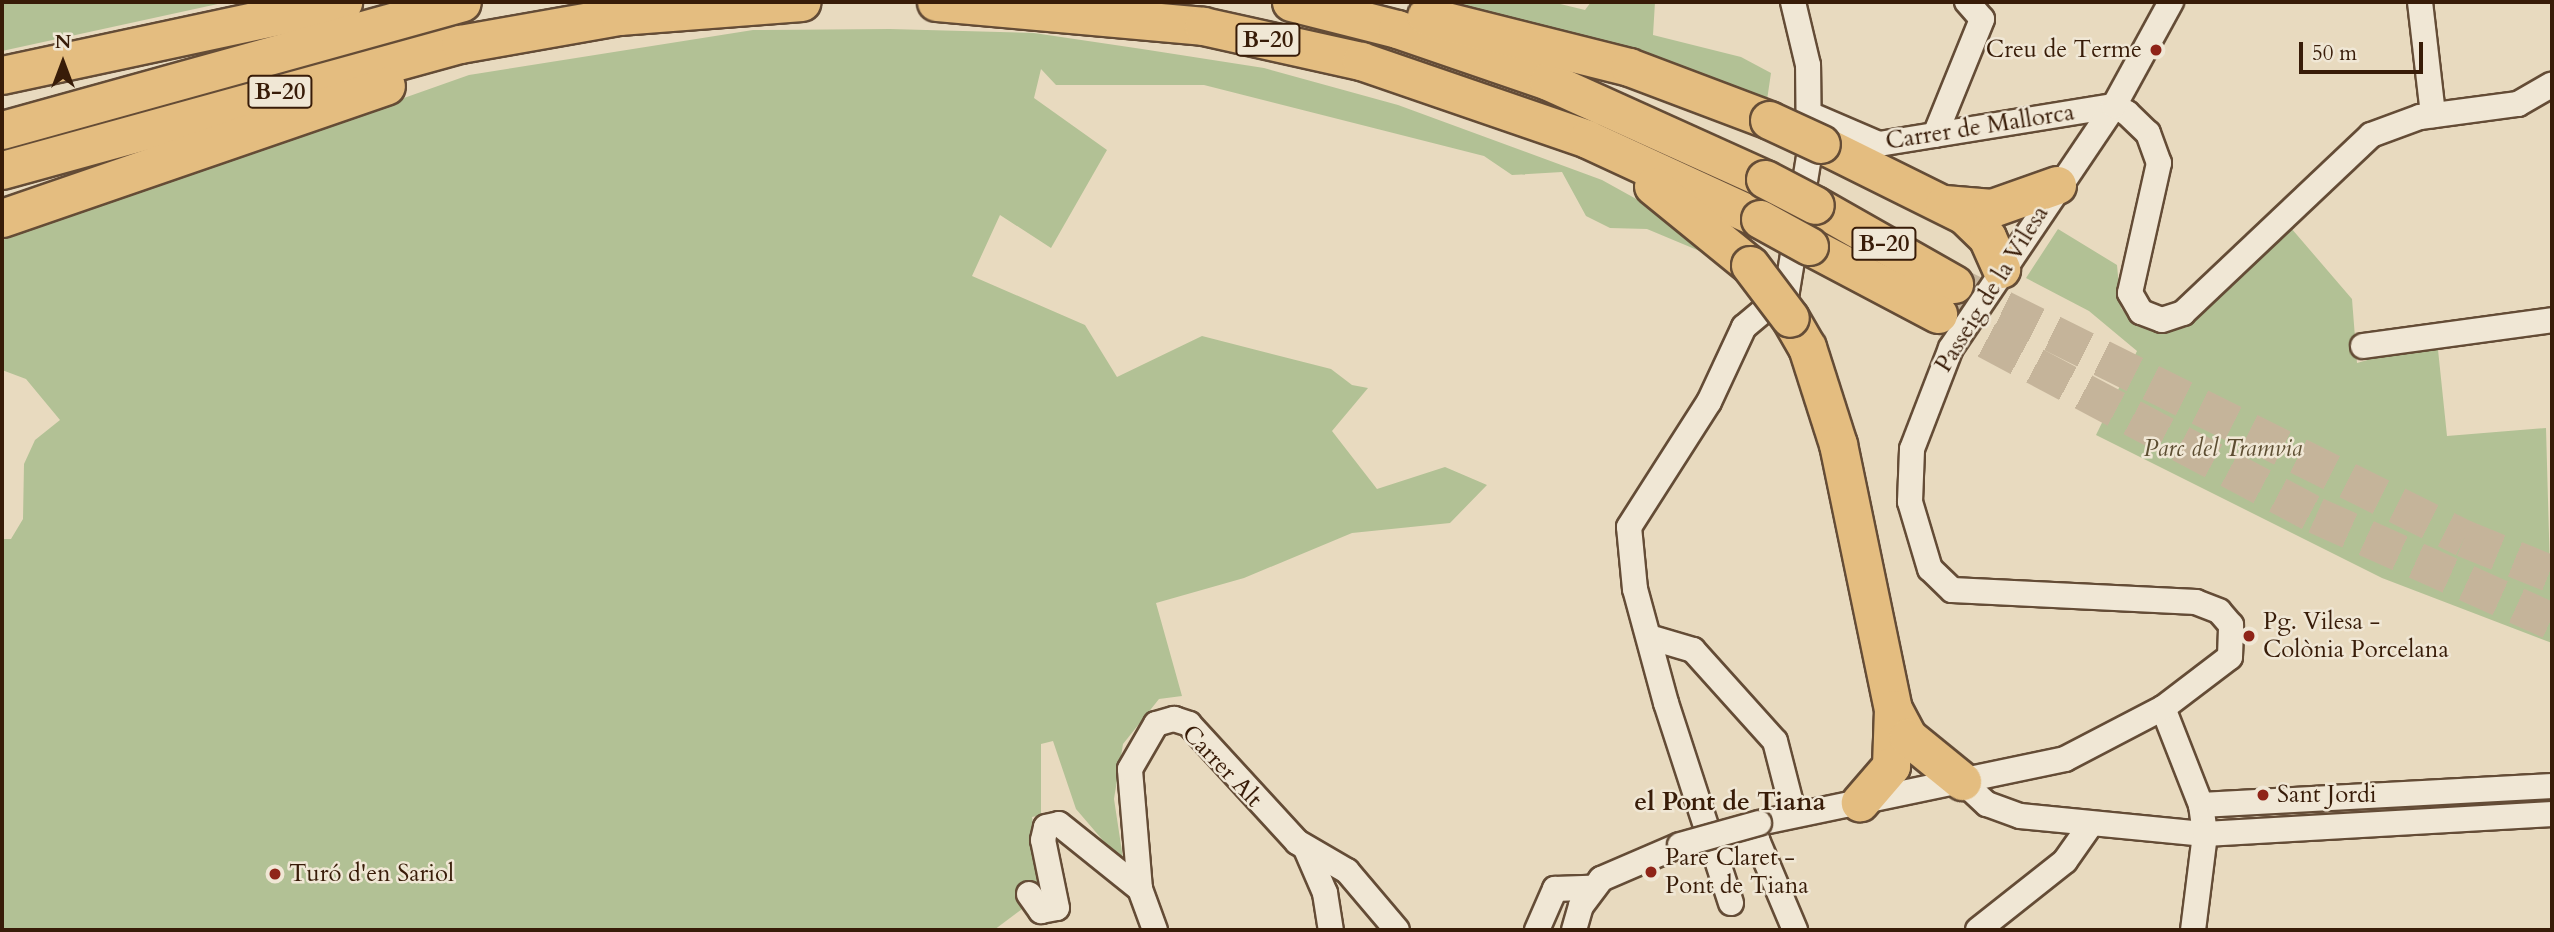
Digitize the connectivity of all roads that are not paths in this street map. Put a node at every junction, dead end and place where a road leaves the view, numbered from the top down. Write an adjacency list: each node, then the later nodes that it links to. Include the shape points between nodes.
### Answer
1 (343, 2): 12 (highway)
2 (462, 2): 17 (highway, B-20)
3 (801, 2): 11 (highway, B-20, via 619,16)
4 (936, 2): 19 (highway, B-20, via 1101,13 1284,43 1438,84)
5 (1291, 2): 19 (highway, B-20, bridge, via 1397,29 1548,81 1765,179 1815,205 1946,299 1809,246)
6 (1353, 2): 16 (highway, B-20, bridge, via 1605,60 1769,120)
7 (1793, 2): 16 (street, via 1808,65)
8 (2420, 2): 15 (street)
9 (2166, 8): 14 (street, Passeig de la Vilesa)
10 (1975, 10): 18 (street)
11 (530, 30): 20 (highway, B-20, via 364,68); 23 (highway)
12 (2, 75)
13 (2552, 84): 15 (street, via 2518,104)
14 (2114, 106): 15 (street, via 2148,133 2159,163 2129,286 2147,317 2177,317 2371,135); 18 (street, Carrer de Mallorca); 21 (street, Passeig de la Vilesa)
15 (2433, 115)
16 (1815, 129): 18 (street, Carrer de Mallorca, via 1879,144); 22 (highway, B-20); 27 (street, via 1787,291 1744,327 1709,401 1637,507 1629,542 1635,589)
17 (2, 130)
18 (1934, 135)
19 (1587, 139): 29 (highway, bridge, via 1724,239 1750,265 1807,347 1838,444)
20 (2, 170)
21 (2057, 185): 22 (highway, B-20, via 1992,208); 24 (street, Passeig de la Vilesa)
22 (1939, 203): 24 (highway, B-20, via 1987,237)
23 (2, 218)
24 (2001, 269): 28 (street, Passeig de la Vilesa, via 1936,377 1912,449 1910,502 1930,569 1952,590 1968,595 2179,600 2209,605 2226,617 2233,635 2230,657)
25 (2552, 320): 26 (street)
26 (2363, 346)
27 (1649, 637): 35 (street, via 1693,650 1775,741); 39 (street)
28 (2164, 708): 30 (street, via 2065,759); 33 (street)
29 (1893, 709): 30 (highway, via 1908,737); 32 (highway, via 1891,766)
30 (1962, 781): 32 (street); 36 (street, via 2008,814)
31 (2552, 786): 33 (street)
32 (1860, 802): 35 (street)
33 (2201, 806): 37 (street)
34 (2552, 814): 37 (street)
35 (1794, 815): 41 (street, bridge, via 1633,861)
36 (2090, 827): 37 (street); 52 (street, via 2065,861)
37 (2205, 834): 53 (street)
38 (1306, 849): 40 (street, Carrer Alt, via 1336,861); 42 (street, Carrer Alt, via 1189,724 1174,719 1156,724 1130,769); 43 (street)
39 (1714, 852): 45 (street); 51 (street, via 1757,840)
40 (1355, 880): 43 (street, via 1331,878); 48 (street, Carrer Alt)
41 (1590, 888): 49 (street, via 1555,889); 50 (street)
42 (1140, 889): 44 (street, via 1059,824 1046,827 1043,840 1057,908 1041,911); 46 (street, Carrer Alt)
43 (1325, 893): 47 (street)
44 (1029, 894)
45 (1731, 903)
46 (1155, 930)
47 (1331, 930)
48 (1397, 930)
49 (1537, 930)
50 (1574, 930)
51 (1795, 930)
52 (1978, 930)
53 (2193, 930)

